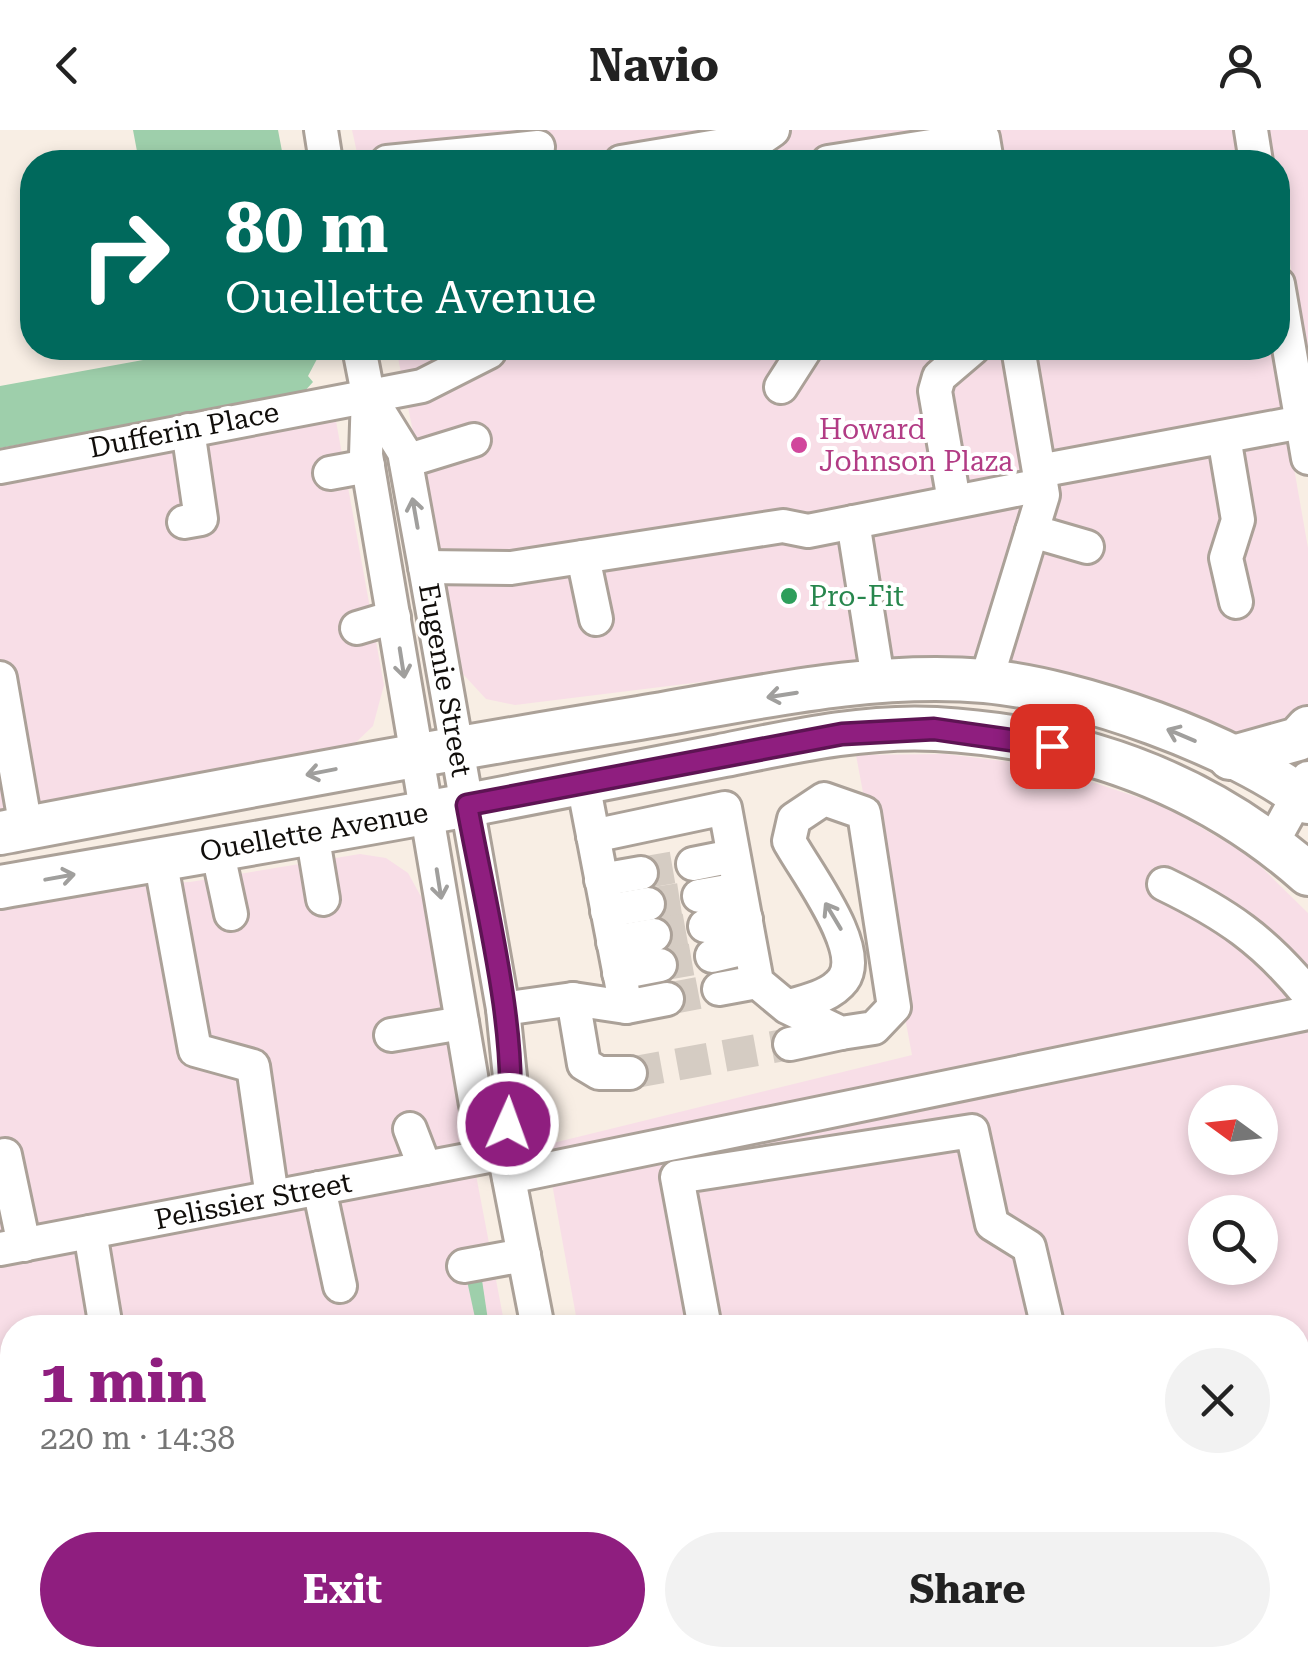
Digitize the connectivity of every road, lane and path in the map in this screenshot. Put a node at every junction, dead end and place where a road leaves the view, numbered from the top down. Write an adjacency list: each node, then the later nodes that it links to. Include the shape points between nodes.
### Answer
1 (773, 130): 5 (street, via 760,139)
2 (984, 143): 6 (street)
3 (538, 146): 4 (street)
4 (500, 150)
5 (694, 150)
6 (952, 150)
7 (1290, 353): 15 (street)
8 (361, 360): 14 (street, Eugenie Street)
9 (473, 360): 14 (street, Dufferin Place, via 422,386)
10 (798, 360): 13 (street)
11 (959, 360): 25 (street, via 935,391)
12 (1020, 360): 24 (street)
13 (781, 387)
14 (368, 394): 16 (street, Dufferin Place); 20 (street, Eugenie Street); 21 (street, Eugenie Street)
15 (1302, 422): 17 (street); 19 (street)
16 (188, 430): 22 (street, Dufferin Place); 26 (street, via 201,519)
17 (1224, 437): 24 (street); 32 (street, via 1238,520 1226,558)
18 (474, 440): 20 (street)
19 (1308, 458)
20 (406, 461): 31 (street, Eugenie Street, one-way to 20)
21 (368, 466): 23 (street); 33 (street, Eugenie Street)
22 (0, 467)
23 (330, 473)
24 (1040, 478): 25 (street); 28 (street)
25 (954, 502): 27 (street)
26 (184, 522)
27 (852, 522): 30 (street); 37 (street)
28 (1032, 530): 29 (street); 38 (street)
29 (1086, 547)
30 (583, 556): 31 (street, via 512,568); 34 (street)
31 (424, 566): 40 (street, Eugenie Street)
32 (1236, 602)
33 (394, 617): 35 (street); 40 (street, Eugenie Street, one-way to 40)
34 (596, 618)
35 (356, 628)
36 (0, 678): 47 (street)
37 (878, 679): 38 (main road, Ouellette Avenue); 40 (main road, Ouellette Avenue, one-way to 40)
38 (986, 681): 42 (main road, Ouellette Avenue, one-way to 38, via 1139,718)
39 (1308, 728): 42 (main road, via 1298,739)
40 (437, 750): 46 (street, Eugenie Street); 47 (main road, Ouellette Avenue, one-way to 47)
41 (715, 757): 43 (main road, Ouellette Avenue); 45 (street); 50 (main road, Ouellette Avenue, via 842,734 934,729 1022,738 1112,760 1191,790)
42 (1230, 758): 44 (main road, Ouellette Avenue)
43 (583, 783): 46 (main road, Ouellette Avenue); 49 (street)
44 (1305, 792): 50 (street)
45 (725, 808): 49 (street); 52 (street)
46 (447, 809): 48 (main road, Ouellette Avenue); 71 (street, Eugenie Street); 73 (street, Eugenie Street, one-way to 73)
47 (13, 830)
48 (312, 833): 51 (main road, Ouellette Avenue); 57 (street)
49 (593, 836): 61 (street)
50 (1272, 842): 54 (main road, Ouellette Avenue)
51 (217, 849): 53 (main road, Ouellette Avenue); 59 (street)
52 (733, 856): 58 (street); 60 (street)
53 (160, 859): 56 (main road, Ouellette Avenue, one-way to 53); 83 (street, via 194,1050 253,1066)
54 (1308, 874)
55 (1164, 884): 66 (street, via 1225,914 1275,954)
56 (0, 887)
57 (323, 899)
58 (702, 911): 60 (street); 60 (street)
59 (231, 914)
60 (745, 918): 64 (street)
61 (610, 926): 61 (street, via 651,919); 69 (street)
62 (846, 974): 63 (street); 63 (street, one-way to 63, via 844,936 789,841 794,819 824,799 864,814); 70 (street, via 824,994)
63 (890, 979): 74 (street, via 894,1007 874,1028)
64 (756, 982): 65 (street); 70 (street)
65 (718, 990)
66 (1308, 994)
67 (573, 999): 69 (street); 71 (street); 77 (street, via 584,1064 610,1075)
68 (667, 999): 69 (street)
69 (626, 1006)
70 (787, 1007): 74 (street)
71 (503, 1009): 80 (street, Eugenie Street, via 512,1096)
72 (1308, 1012): 80 (street, Pelissier Street)
73 (462, 1022): 75 (street); 80 (street, Eugenie Street, via 476,1105)
74 (841, 1033): 76 (street)
75 (390, 1035)
76 (790, 1044)
77 (630, 1073)
78 (410, 1129): 81 (street)
79 (5, 1155): 85 (street)
80 (507, 1165): 81 (street, Pelissier Street); 86 (street, Eugenie Street)
81 (425, 1168): 82 (street, Pelissier Street)
82 (320, 1188): 83 (street, Pelissier Street); 88 (street)
83 (272, 1198): 84 (street, Pelissier Street)
84 (90, 1232): 85 (street, Pelissier Street); 89 (street)
85 (9, 1247)
86 (524, 1255): 87 (street); 90 (street, Eugenie Street)
87 (464, 1266)
88 (340, 1286)
89 (104, 1315)
90 (536, 1315)
91 (703, 1315): 92 (street, via 677,1177 972,1131 992,1224 1029,1247)
92 (1045, 1315)

